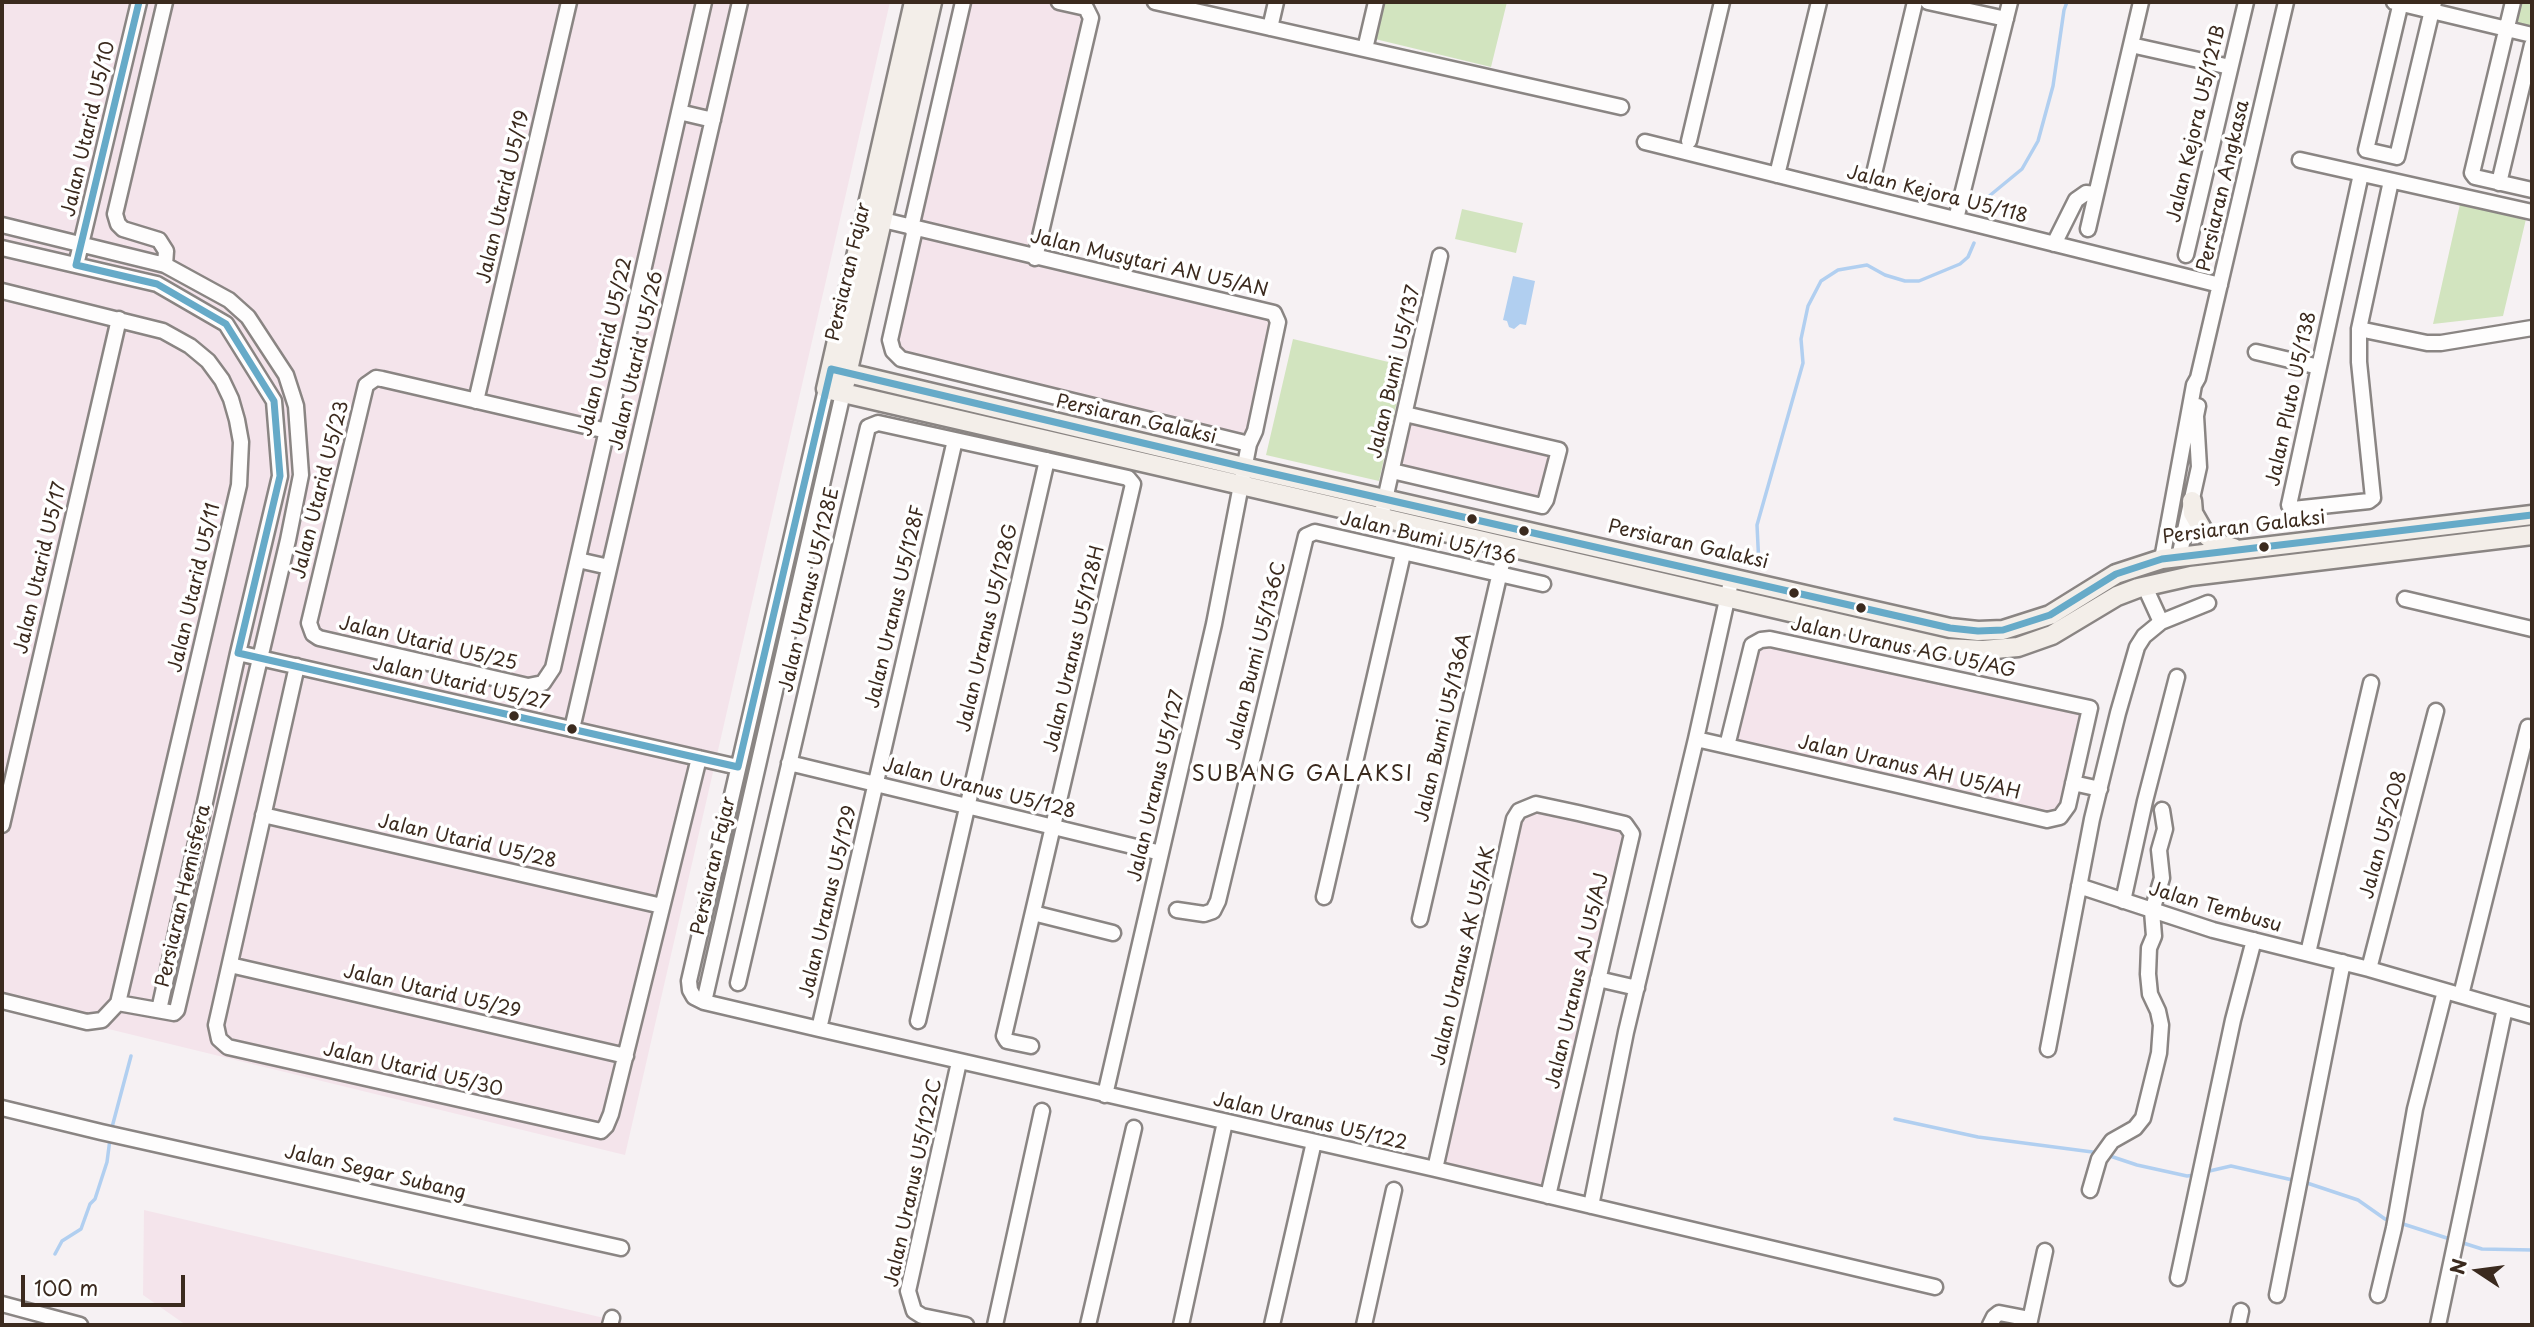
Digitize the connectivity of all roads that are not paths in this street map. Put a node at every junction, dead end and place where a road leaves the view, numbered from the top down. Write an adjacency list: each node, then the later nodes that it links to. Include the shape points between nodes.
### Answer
1 (139, 2): 52 (street, Jalan Utarid U5/10)
2 (164, 2): 59 (street, via 115,214 123,229 159,240 166,251)
3 (569, 2): 70 (street, Jalan Utarid U5/19)
4 (704, 2): 34 (street, Jalan Utarid U5/22)
5 (740, 2): 35 (street, Jalan Utarid U5/26)
6 (914, 2): 67 (main road, Persiaran Fajar)
7 (932, 2): 48 (main road, Persiaran Fajar)
8 (963, 2): 50 (street)
9 (1059, 2): 57 (street, via 1086,8 1091,18)
10 (1154, 2): 23 (street)
11 (1276, 2): 26 (street)
12 (1376, 2): 31 (street)
13 (1722, 2): 36 (street)
14 (1819, 2): 40 (street)
15 (1915, 2): 42 (street)
16 (1928, 2): 25 (street)
17 (2010, 2): 25 (street)
18 (2141, 2): 29 (street)
19 (2246, 2): 32 (street, Jalan Kejora U5/121B)
20 (2286, 2): 60 (street, Persiaran Angkasa)
21 (2398, 2): 24 (street); 24 (street, via 2366,150 2397,157)
22 (2513, 2): 27 (street)
23 (1171, 4): 26 (street)
24 (2433, 6): 27 (street)
25 (2006, 19): 47 (street)
26 (1270, 28): 31 (street)
27 (2507, 29): 28 (street); 43 (street, via 2472,173)
28 (2532, 35)
29 (2131, 45): 32 (street); 45 (street)
30 (2532, 45): 43 (street)
31 (1365, 49): 33 (street)
32 (2230, 67): 55 (street, Jalan Kejora U5/121B)
33 (1621, 107)
34 (679, 112): 35 (street); 72 (street, Jalan Utarid U5/22)
35 (713, 120): 90 (street, Jalan Utarid U5/26)
36 (1689, 141)
37 (1645, 142): 40 (street, Jalan Kejora U5/118)
38 (2300, 160): 39 (street)
39 (2361, 174): 41 (street); 66 (street, Jalan Pluto U5/138)
40 (1777, 175): 47 (street, Jalan Kejora U5/118)
41 (2391, 181): 46 (street); 64 (street, Jalan Pluto U5/138)
42 (1872, 182)
43 (2500, 183): 44 (street)
44 (2532, 190)
45 (2096, 194): 51 (street); 53 (street, via 2086,193 2076,200)
46 (2532, 212)
47 (1956, 219): 53 (street, Jalan Kejora U5/118)
48 (883, 220): 50 (street, Jalan Musytari AN U5/AN); 67 (main road, Persiaran Fajar)
49 (2, 225): 52 (street, Persiaran Hemisfera)
50 (913, 229): 57 (street, Jalan Musytari AN U5/AN); 74 (street, via 890,340 901,359)
51 (2088, 229)
52 (82, 243): 58 (street, Jalan Utarid U5/10); 59 (street, Persiaran Hemisfera)
53 (2054, 244): 60 (street, Jalan Kejora U5/118)
54 (2, 248): 58 (street, Persiaran Hemisfera)
55 (2186, 255)
56 (1440, 256): 71 (street, Jalan Bumi U5/137)
57 (1035, 258): 74 (street, Jalan Musytari AN U5/AN, via 1274,313 1278,322 1255,431)
58 (76, 265): 104 (street, Persiaran Hemisfera, via 157,284 226,324 274,401 280,476)
59 (165, 265): 105 (street, Persiaran Hemisfera, via 229,300 248,317 286,375 296,406 301,475)
60 (2220, 285): 68 (street, Persiaran Angkasa)
61 (2, 291): 62 (street, Jalan Utarid U5/11)
62 (119, 319): 126 (street, Jalan Utarid U5/17); 151 (street, Jalan Utarid U5/11, via 163,331 208,361 231,399 241,442 239,485)
63 (2532, 328): 64 (street, via 2441,343)
64 (2359, 329): 66 (street, Jalan Pluto U5/138, via 2373,498 2293,509 2289,505)
65 (2256, 352): 66 (street)
66 (2319, 367)
67 (839, 371): 69 (main road, Persiaran Fajar); 76 (main road, Persiaran Galaksi)
68 (2198, 378): 80 (street, Persiaran Angkasa, via 2202,386 2196,416 2199,456); 89 (street, Persiaran Angkasa)
69 (834, 391): 78 (main road, Persiaran Galaksi); 103 (street, Persiaran Fajar); 118 (street, Persiaran Fajar)
70 (476, 401): 72 (street, Jalan Utarid U5/23); 102 (street, Jalan Utarid U5/23, via 382,379 366,385 309,623)
71 (1405, 414): 77 (street, Jalan Bumi U5/137); 77 (street, via 1559,450 1542,506)
72 (607, 431): 88 (street, Jalan Utarid U5/22)
73 (955, 440): 75 (street); 116 (street, Jalan Uranus U5/128E, via 878,423 869,427); 120 (street, Jalan Uranus U5/128F)
74 (1248, 444): 76 (street, Jalan Uranus U5/127)
75 (1046, 460): 122 (street, Jalan Uranus U5/128G); 127 (street, Jalan Uranus U5/128H, via 1131,480 1132,484)
76 (1244, 467): 78 (street, Jalan Uranus U5/127); 79 (main road, Persiaran Galaksi)
77 (1392, 471): 79 (street, Jalan Bumi U5/137)
78 (1240, 485): 82 (main road, Persiaran Galaksi); 128 (street, Jalan Uranus U5/127, via 1214,624)
79 (1386, 498): 82 (street, Jalan Bumi U5/137); 93 (main road, Persiaran Galaksi)
80 (2192, 501): 86 (main road, via 2205,534 2225,547); 89 (street, Persiaran Angkasa)
81 (2532, 515): 86 (main road, Persiaran Galaksi)
82 (1381, 517): 85 (main road, Persiaran Galaksi)
83 (1306, 536): 87 (street, Jalan Bumi U5/136, via 1315,532); 134 (street, Jalan Bumi U5/136C, via 1218,901 1213,911 1204,914)
84 (2532, 536): 91 (main road, Persiaran Galaksi)
85 (1506, 546): 92 (street, Jalan Bumi U5/136A); 97 (main road, Persiaran Galaksi)
86 (2237, 548): 89 (main road, Persiaran Galaksi)
87 (1403, 554): 92 (street, Jalan Bumi U5/136); 131 (street)
88 (578, 560): 90 (street); 109 (street, Jalan Utarid U5/22, via 553,668 543,683)
89 (2171, 560): 91 (main road, via 2184,567 2225,565); 93 (main road, Persiaran Galaksi, via 2116,574 2050,615 2003,630 1978,631); 96 (main road, via 2132,580)
90 (609, 567): 112 (street, Jalan Utarid U5/26)
91 (2235, 570): 95 (main road, Persiaran Galaksi)
92 (1499, 576): 94 (street, Jalan Bumi U5/136); 137 (street, Jalan Bumi U5/136A)
93 (1732, 577): 97 (street)
94 (1543, 584)
95 (2145, 587): 96 (main road, Persiaran Galaksi); 100 (street)
96 (2117, 596): 97 (main road, Persiaran Galaksi, via 2052,635 2018,647 1983,650 1946,648)
97 (1727, 598): 113 (street)
98 (2404, 599): 101 (street)
99 (2208, 603): 100 (street)
100 (2161, 622): 121 (street, via 2137,646)
101 (2532, 629)
102 (319, 638): 109 (street, Jalan Utarid U5/25)
103 (785, 647): 118 (street, via 754,751); 130 (street, Persiaran Fajar)
104 (238, 653): 105 (street, Jalan Utarid U5/27); 153 (street, Persiaran Hemisfera)
105 (261, 658): 106 (street, Jalan Utarid U5/27); 153 (street, Persiaran Hemisfera, via 177,1010)
106 (297, 666): 112 (street, Jalan Utarid U5/27); 125 (street)
107 (2176, 677): 132 (street)
108 (2371, 683): 140 (street)
109 (528, 686)
110 (2436, 711): 143 (street, Jalan U5/208)
111 (2528, 727): 148 (street)
112 (572, 729): 115 (street, Jalan Utarid U5/27)
113 (1696, 739): 114 (street, Jalan Uranus AH U5/AH); 146 (street)
114 (1727, 746): 117 (street, Jalan Uranus AG U5/AG, via 1752,645 1770,639 2090,708); 119 (street, Jalan Uranus AH U5/AH, via 2047,820 2060,817 2068,806)
115 (699, 758): 118 (street, Jalan Utarid U5/27); 133 (street)
116 (789, 763): 120 (street, Jalan Uranus U5/128); 145 (street, Jalan Uranus U5/128E)
117 (2077, 766): 119 (street, Jalan Uranus AH U5/AH)
118 (738, 767): 130 (street, via 746,779); 150 (street, Persiaran Fajar, via 689,981 694,998)
119 (2073, 783): 121 (street)
120 (876, 784): 122 (street, Jalan Uranus U5/128); 156 (street, Jalan Uranus U5/129)
121 (2100, 789): 129 (street)
122 (967, 806): 127 (street, Jalan Uranus U5/128); 155 (street, Jalan Uranus U5/128G)
123 (2162, 810): 135 (street, via 2162,878)
124 (1578, 813): 144 (street, Jalan Uranus AJ U5/AJ, via 1625,824 1632,834); 167 (street, Jalan Uranus AK U5/AK, via 1536,804 1519,811 1514,819)
125 (263, 815): 133 (street, Jalan Utarid U5/28); 142 (street)
126 (2, 825)
127 (1054, 827): 128 (street, Jalan Uranus U5/128); 136 (street, Jalan Uranus U5/128H)
128 (1161, 853): 161 (street, Jalan Uranus U5/127)
129 (2079, 886): 132 (street, Jalan Tembusu); 158 (street)
130 (730, 890): 150 (street, Persiaran Fajar)
131 (1324, 897)
132 (2123, 901): 135 (street, Jalan Tembusu)
133 (662, 906): 159 (street)
134 (1177, 910)
135 (2152, 911): 139 (street, Jalan Tembusu); 169 (street, via 2154,936 2147,974 2161,1026 2160,1045 2143,1118 2112,1141)
136 (1033, 913): 138 (street); 157 (street, Jalan Uranus U5/128H, via 1004,1036 1007,1041)
137 (1420, 919)
138 (1113, 933)
139 (2254, 940): 140 (street, Jalan Tembusu); 174 (street)
140 (2308, 954): 141 (street, Jalan Tembusu)
141 (2343, 962): 143 (street, Jalan Tembusu); 176 (street)
142 (230, 965): 159 (street, Jalan Utarid U5/29); 159 (street, Jalan Utarid U5/30, via 216,1026 219,1039 228,1047 590,1130 606,1126)
143 (2369, 969): 147 (street, Jalan Tembusu)
144 (1598, 979): 146 (street); 170 (street, Jalan Uranus AJ U5/AJ)
145 (738, 983)
146 (1637, 988): 171 (street)
147 (2445, 991): 148 (street, Jalan Tembusu); 177 (street, via 2415,1109)
148 (2461, 995): 152 (street, Jalan Tembusu)
149 (2, 1001): 151 (street, via 87,1022 102,1020)
150 (704, 1002): 156 (street, Jalan Uranus U5/122)
151 (118, 1003): 153 (street)
152 (2505, 1008): 154 (street, Jalan Tembusu); 188 (street)
153 (159, 1010)
154 (2532, 1016)
155 (918, 1021)
156 (819, 1029): 160 (street, Jalan Uranus U5/122)
157 (1031, 1046)
158 (2049, 1049)
159 (626, 1056)
160 (959, 1062): 161 (street, Jalan Uranus U5/122); 181 (street, Jalan Uranus U5/122C, via 908,1291 914,1311 922,1316)
161 (1105, 1095): 164 (street, Jalan Uranus U5/122)
162 (2, 1108): 172 (street, Jalan Segar Subang)
163 (1042, 1111): 182 (street)
164 (1226, 1122): 166 (street, Jalan Uranus U5/122); 184 (street)
165 (1134, 1128): 183 (street)
166 (1314, 1142): 167 (street, Jalan Uranus U5/122); 185 (street)
167 (1435, 1169): 170 (street, Jalan Uranus U5/122)
168 (1394, 1190): 186 (street)
169 (2091, 1190)
170 (1548, 1196): 171 (street, Jalan Uranus U5/122)
171 (1591, 1206): 175 (street, Jalan Uranus U5/122)
172 (621, 1248)
173 (2045, 1251): 179 (street)
174 (2178, 1278)
175 (1935, 1287)
176 (2277, 1295)
177 (2378, 1295)
178 (2, 1304): 180 (street)
179 (2030, 1322): 187 (street, via 1999,1313)
180 (80, 1325)
181 (965, 1325)
182 (995, 1325)
183 (1088, 1325)
184 (1181, 1325)
185 (1272, 1325)
186 (1364, 1325)
187 (1990, 1325)
188 (2438, 1325)

